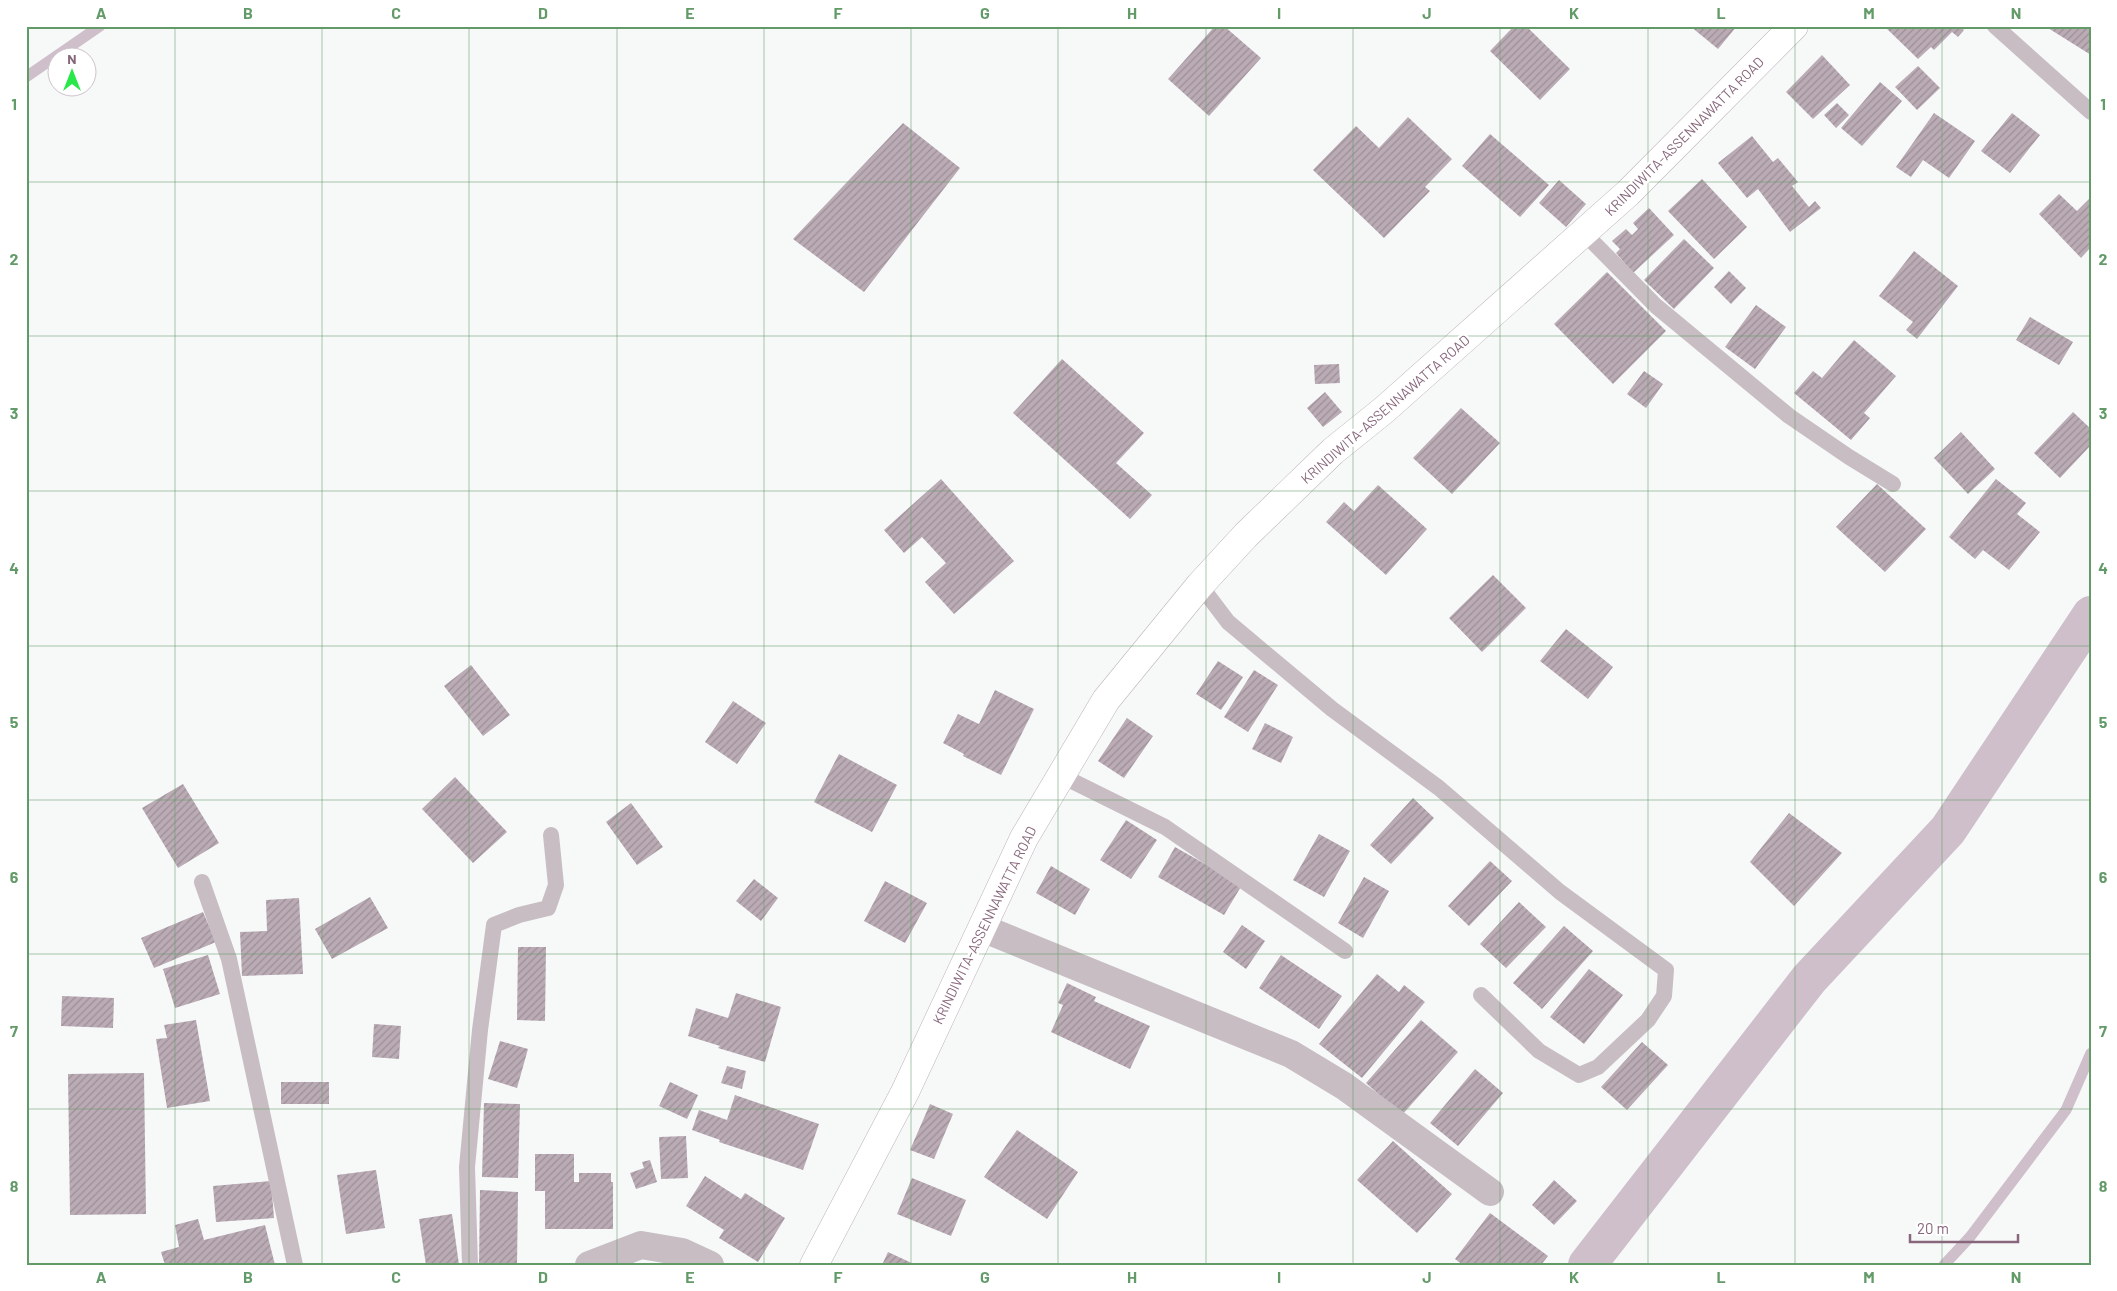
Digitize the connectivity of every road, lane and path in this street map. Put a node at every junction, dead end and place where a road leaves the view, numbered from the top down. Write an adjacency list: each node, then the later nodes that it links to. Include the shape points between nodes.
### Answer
1 (1794, 26): 4 (main road, KRINDIWITA-ASSENNAWATTA ROAD)
2 (1995, 26): 3 (lane)
3 (2091, 112)
4 (1584, 233): 5 (lane, via 1656,306 1789,416); 6 (main road, KRINDIWITA-ASSENNAWATTA ROAD, via 1333,451 1246,535)
5 (1893, 484)
6 (1200, 585): 7 (main road, KRINDIWITA-ASSENNAWATTA ROAD, via 1106,700); 12 (lane, via 1228,622 1332,710 1439,788 1560,892 1666,970 1664,996 1648,1020 1598,1067 1579,1075 1539,1051)
7 (1062, 776): 10 (main road, KRINDIWITA-ASSENNAWATTA ROAD, via 1024,838); 11 (lane, via 1165,827)
8 (551, 835): 15 (lane, via 556,885 548,908 494,925 467,1167)
9 (202, 882): 14 (lane, via 229,958)
10 (982, 928): 13 (street, via 1291,1054 1344,1086); 18 (main road, KRINDIWITA-ASSENNAWATTA ROAD, via 905,1092)
11 (1346, 951)
12 (1481, 995)
13 (1490, 1192)
14 (295, 1265)
15 (470, 1265)
16 (589, 1265): 17 (street, via 641,1245 682,1252)
17 (710, 1265)
18 (814, 1265)

